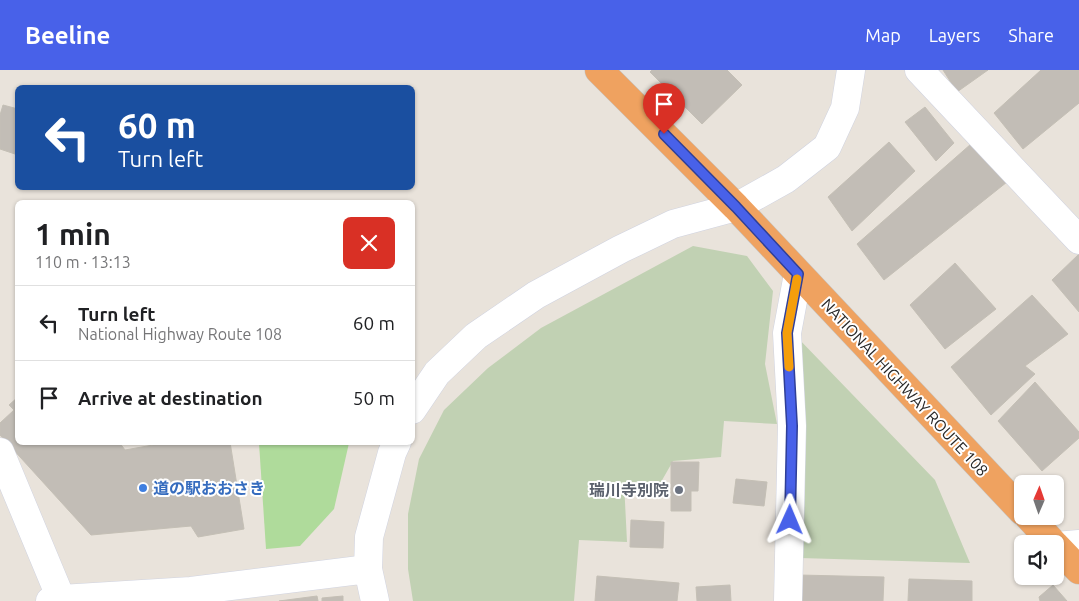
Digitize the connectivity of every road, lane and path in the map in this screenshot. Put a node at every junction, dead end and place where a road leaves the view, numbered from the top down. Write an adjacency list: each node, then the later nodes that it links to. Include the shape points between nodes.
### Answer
1 (599, 70): 4 (highway, NATIONAL HIGHWAY ROUTE 108)
2 (851, 70): 4 (street, via 845,108 827,147 786,179)
3 (919, 70): 5 (street)
4 (736, 207): 6 (highway, NATIONAL HIGHWAY ROUTE 108); 7 (street, via 673,224 536,295 476,336 438,373)
5 (1079, 240)
6 (798, 274): 10 (highway, NATIONAL HIGHWAY ROUTE 108); 19 (street, via 787,333 792,426)
7 (415, 406)
8 (396, 445): 14 (street, via 369,536)
9 (0, 452): 17 (street)
10 (1014, 503)
11 (1038, 525): 12 (highway)
12 (1050, 535)
13 (1064, 549): 15 (highway)
14 (368, 569): 16 (street); 18 (street)
15 (1079, 570)
16 (261, 592): 17 (street, via 191,591)
17 (57, 600)
18 (375, 601)
19 (788, 601)

